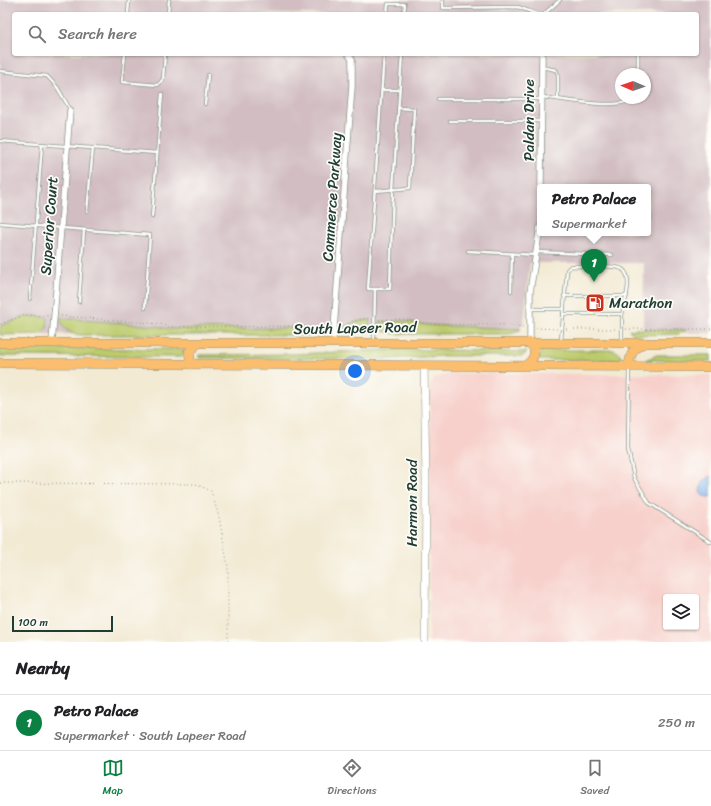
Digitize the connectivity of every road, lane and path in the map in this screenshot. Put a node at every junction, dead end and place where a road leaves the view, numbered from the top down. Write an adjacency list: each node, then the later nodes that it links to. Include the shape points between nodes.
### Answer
1 (129, 0): 5 (lane)
2 (170, 0): 6 (lane)
3 (443, 0): 9 (lane, via 443,8 518,7)
4 (560, 0): 10 (lane)
5 (128, 12)
6 (168, 12)
7 (387, 12): 8 (lane, via 388,4 405,4)
8 (404, 12)
9 (532, 12)
10 (546, 12)
11 (125, 56): 12 (lane, via 122,82 158,85 163,79)
12 (165, 56)
13 (350, 56): 78 (street, Commerce Parkway, via 352,59 352,86)
14 (384, 56): 22 (lane)
15 (402, 56): 23 (lane)
16 (542, 56): 18 (street, Paldan Drive)
17 (638, 56): 19 (lane)
18 (542, 67): 25 (street, Paldan Drive); 27 (lane, via 556,70)
19 (638, 68)
20 (0, 71): 31 (lane, via 47,76 57,86)
21 (208, 75): 29 (lane)
22 (382, 90): 23 (lane); 41 (lane)
23 (399, 90): 30 (lane)
24 (162, 94): 38 (lane)
25 (541, 98): 26 (lane); 27 (lane); 33 (street, Paldan Drive)
26 (438, 99)
27 (558, 99): 28 (lane, via 583,104)
28 (615, 103)
29 (205, 104)
30 (398, 108): 40 (lane); 40 (lane, via 414,109 410,188)
31 (70, 110): 36 (street, Superior Court)
32 (450, 121): 33 (lane)
33 (541, 122): 39 (street, Paldan Drive)
34 (0, 141): 35 (lane)
35 (42, 145): 36 (lane); 45 (lane)
36 (67, 146): 37 (lane); 46 (street, Superior Court)
37 (93, 148): 38 (lane); 42 (lane)
38 (157, 153): 43 (lane)
39 (541, 184)
40 (393, 189): 41 (lane); 53 (lane, via 390,289)
41 (375, 191): 53 (lane, via 368,289)
42 (87, 211)
43 (152, 217)
44 (0, 224): 45 (lane)
45 (35, 226): 46 (lane); 57 (lane)
46 (61, 228): 47 (lane); 85 (street, Superior Court)
47 (84, 230): 58 (lane); 59 (lane, via 150,235)
48 (539, 236): 50 (street)
49 (468, 251): 51 (lane)
50 (536, 253): 51 (lane); 52 (lane); 60 (street)
51 (512, 254): 54 (lane)
52 (612, 255)
53 (375, 289): 79 (lane)
54 (511, 291)
55 (564, 296): 56 (lane); 56 (lane, via 567,270 571,266 622,269 628,277); 61 (lane)
56 (627, 296): 63 (lane)
57 (30, 299)
58 (78, 302)
59 (145, 308)
60 (530, 309): 61 (lane); 80 (street)
61 (563, 309): 62 (lane)
62 (563, 314): 63 (lane); 81 (lane)
63 (622, 314): 82 (lane)
64 (48, 316): 68 (path, via 25,315)
65 (60, 316): 71 (path, via 160,324 168,327)
66 (371, 318): 69 (path, via 353,321)
67 (378, 320): 70 (path, via 402,319 426,324)
68 (0, 324)
69 (342, 327)
70 (522, 327)
71 (328, 328)
72 (538, 328): 73 (path)
73 (553, 329)
74 (569, 329): 75 (path)
75 (616, 329)
76 (628, 329): 77 (path)
77 (711, 329)
78 (333, 342): 79 (main road, South Lapeer Road); 87 (main road, South Lapeer Road)
79 (374, 342): 80 (main road, South Lapeer Road)
80 (530, 342): 81 (main road, South Lapeer Road); 91 (main road, via 534,350 533,359)
81 (561, 342): 82 (main road, South Lapeer Road)
82 (622, 342): 83 (main road, South Lapeer Road)
83 (646, 342): 86 (main road, South Lapeer Road); 92 (main road, via 635,348 629,359)
84 (0, 343): 85 (main road, South Lapeer Road)
85 (52, 343): 87 (main road, South Lapeer Road)
86 (711, 343)
87 (197, 344): 89 (main road, via 190,352)
88 (0, 363): 89 (main road)
89 (191, 364): 90 (main road)
90 (424, 365): 91 (main road); 97 (street, Harmon Road)
91 (525, 366): 92 (main road)
92 (629, 366): 93 (main road); 95 (lane, via 628,449 634,478 649,503)
93 (711, 367)
94 (0, 483): 96 (path, via 196,484 211,491 219,517 228,567)
95 (711, 542)
96 (228, 642)
97 (425, 642)

